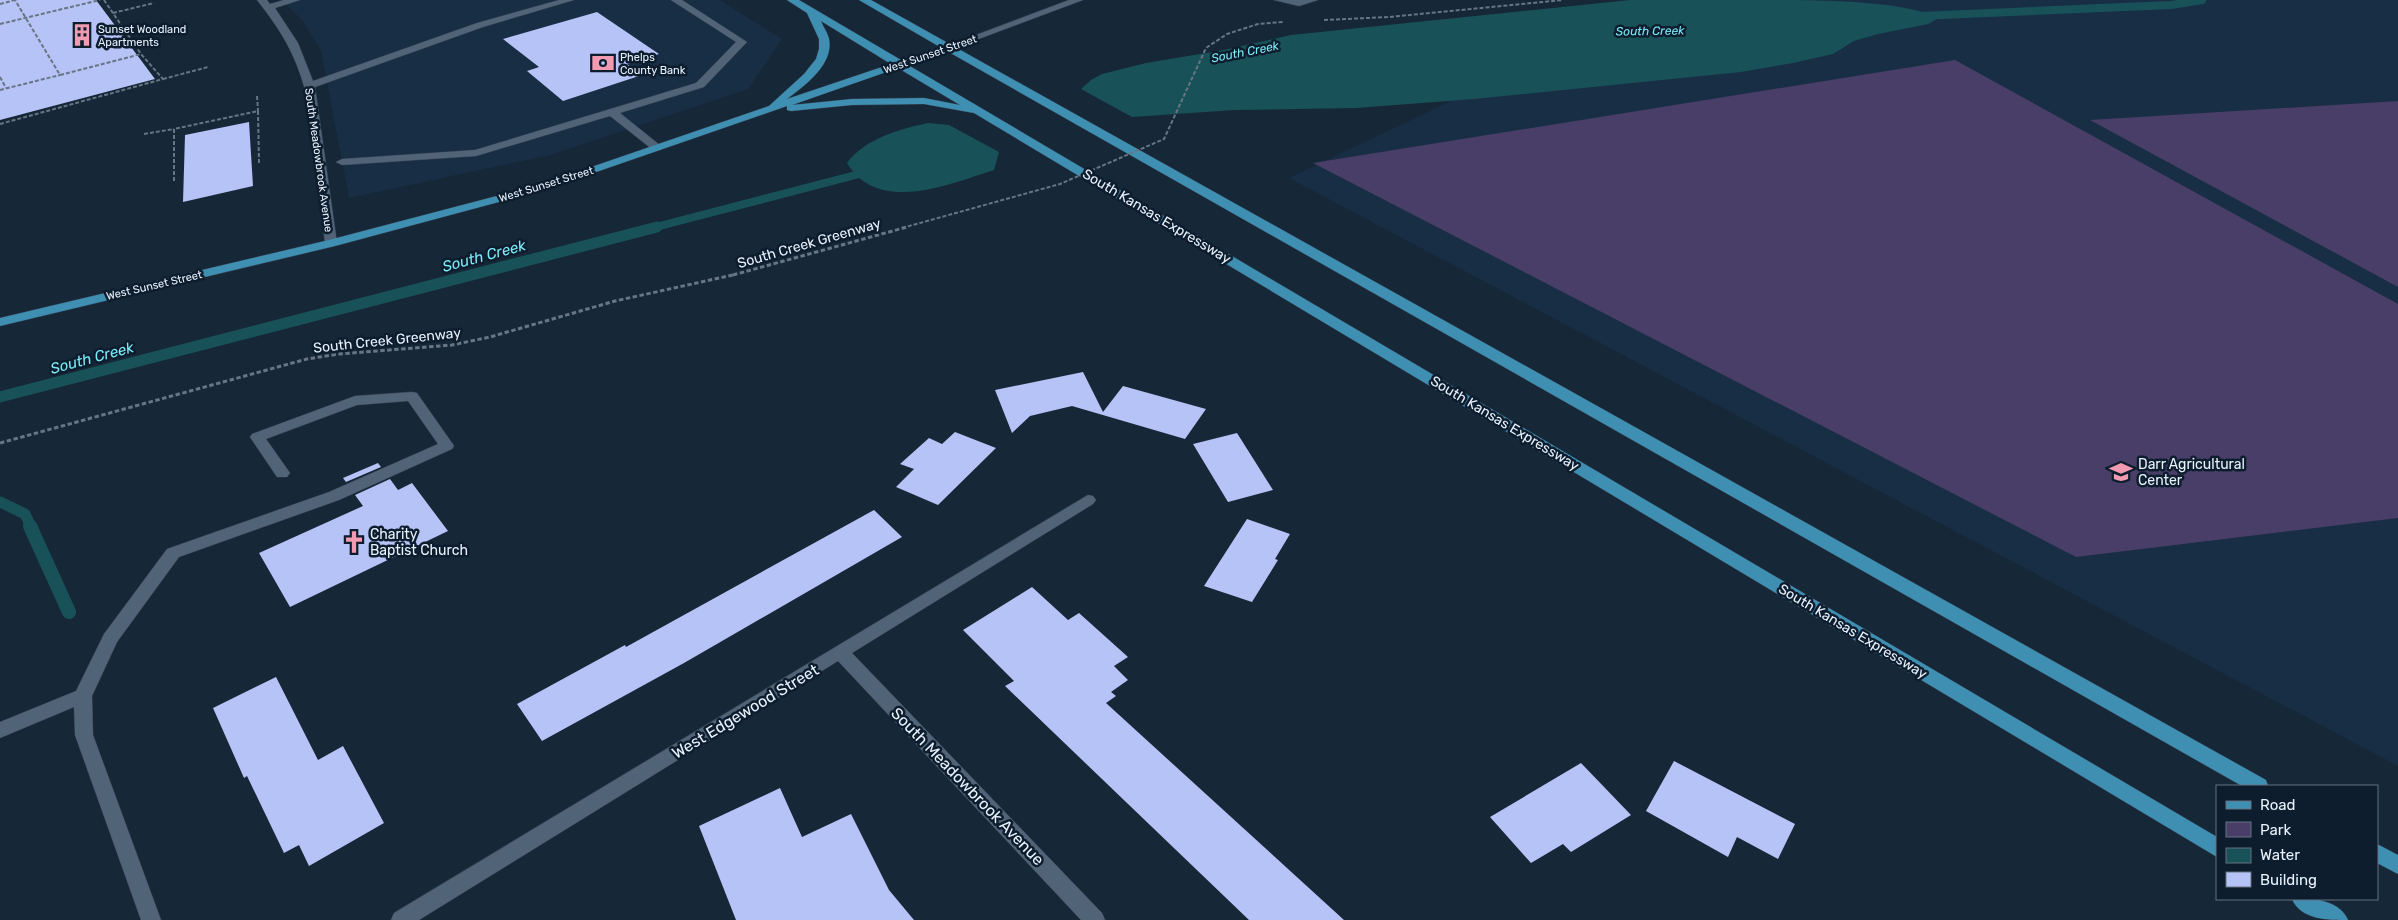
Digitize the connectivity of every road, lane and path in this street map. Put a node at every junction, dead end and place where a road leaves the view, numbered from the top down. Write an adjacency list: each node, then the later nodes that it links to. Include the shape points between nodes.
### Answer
1 (15, 0): 15 (path); 18 (path)
2 (100, 0): 18 (path)
3 (104, 0): 17 (path)
4 (295, 0): 14 (street)
5 (569, 0): 29 (street, via 480,25)
6 (676, 0): 35 (street, via 742,42 700,85)
7 (792, 0): 16 (main road, South Kansas Expressway)
8 (864, 0): 22 (main road)
9 (1078, 0): 22 (street, West Sunset Street)
10 (1279, 0): 11 (street, via 1298,3)
11 (1313, 0)
12 (1563, 0): 19 (path, via 1389,17)
13 (154, 3): 17 (path)
14 (265, 3): 29 (street, South Meadowbrook Avenue, via 290,37)
15 (0, 4)
16 (811, 11): 24 (main road, South Kansas Expressway); 33 (main road, via 824,41 820,62)
17 (113, 13): 23 (path)
18 (26, 18): 21 (path); 26 (path)
19 (1322, 20)
20 (1290, 21): 46 (path, South Creek Greenway, bridge, via 1258,24 1227,34 1206,48 1164,139 1060,184 733,275 615,301 490,337 452,345 306,359)
21 (0, 24)
22 (949, 47): 24 (main road, West Sunset Street); 52 (main road)
23 (141, 54): 26 (path); 28 (path)
24 (902, 64): 33 (main road, West Sunset Street); 36 (main road, South Kansas Expressway)
25 (208, 67): 28 (path)
26 (60, 75): 30 (path)
27 (0, 77): 30 (path)
28 (164, 79): 37 (path)
29 (309, 86): 44 (street, South Meadowbrook Avenue)
30 (6, 88): 31 (path)
31 (0, 90)
32 (257, 96): 34 (path)
33 (767, 110): 36 (main road, via 852,102 924,101); 40 (main road, West Sunset Street)
34 (258, 111): 38 (path); 41 (path)
35 (612, 112): 40 (street); 42 (street, via 476,153)
36 (984, 112): 53 (main road, South Kansas Expressway)
37 (0, 124)
38 (174, 128): 39 (path); 43 (path)
39 (144, 134)
40 (657, 148): 44 (main road, West Sunset Street, via 543,187)
41 (259, 162)
42 (342, 162)
43 (174, 181)
44 (331, 243): 45 (main road, West Sunset Street)
45 (0, 322)
46 (0, 443)
47 (282, 473): 50 (street, via 257,437 355,401 412,396 447,446 334,496 173,554 110,639)
48 (1088, 500): 49 (street, West Edgewood Street)
49 (841, 653): 58 (street, West Edgewood Street); 59 (street, South Meadowbrook Avenue)
50 (83, 696): 51 (street); 57 (street, via 84,736)
51 (0, 730)
52 (2257, 785)
53 (2216, 847)
54 (2378, 854): 55 (main road)
55 (2398, 865)
56 (2304, 900): 60 (main road)
57 (151, 920)
58 (401, 920)
59 (1095, 920)
60 (2338, 920)

